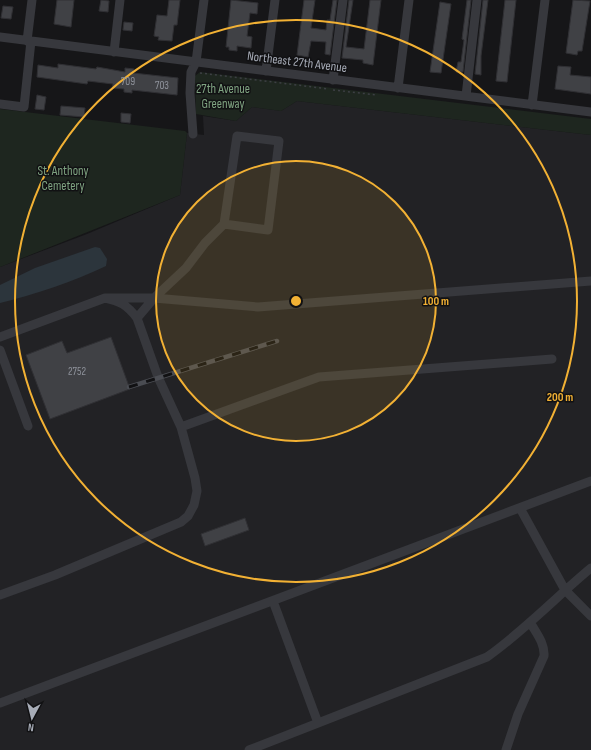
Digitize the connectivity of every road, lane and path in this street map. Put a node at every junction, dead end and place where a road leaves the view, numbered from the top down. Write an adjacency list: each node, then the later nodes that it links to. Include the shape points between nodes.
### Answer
1 (32, 0): 10 (street)
2 (120, 0): 11 (street)
3 (204, 0): 12 (street)
4 (275, 0): 13 (street)
5 (343, 0): 14 (street)
6 (409, 0): 15 (street)
7 (477, 0): 16 (street)
8 (545, 0): 18 (street)
9 (0, 37): 10 (street, Northeast 27th Avenue)
10 (29, 41): 11 (street, Northeast 27th Avenue); 17 (street, via 24,107)
11 (114, 52): 12 (street, Northeast 27th Avenue)
12 (196, 62): 13 (street, Northeast 27th Avenue); 20 (street, via 192,72 190,93)
13 (266, 71): 14 (street, Northeast 27th Avenue)
14 (333, 80): 15 (street, Northeast 27th Avenue)
15 (398, 88): 16 (street, Northeast 27th Avenue)
16 (466, 96): 18 (street, Northeast 27th Avenue)
17 (0, 104)
18 (532, 105): 19 (street, Northeast 27th Avenue)
19 (591, 112)
20 (193, 134)
21 (224, 224): 21 (street, via 237,136 279,141 268,230); 24 (street, via 186,268)
22 (591, 282): 24 (street, via 258,307)
23 (105, 298): 24 (street); 25 (street, via 120,301); 26 (street)
24 (154, 298): 25 (street)
25 (137, 318): 30 (street, via 158,377)
26 (0, 337)
27 (0, 350): 29 (street)
28 (552, 358): 30 (street, via 319,377)
29 (28, 426)
30 (181, 427): 35 (street, via 197,491 188,516 181,522 56,575)
31 (591, 481): 32 (street)
32 (520, 508): 34 (street); 36 (street)
33 (591, 568): 34 (street)
34 (564, 590): 37 (street); 38 (street)
35 (0, 594)
36 (273, 601): 39 (street); 40 (street)
37 (591, 616)
38 (530, 622): 40 (street, via 487,657); 42 (street, via 542,642 544,656 518,714)
39 (0, 703)
40 (318, 723): 41 (street)
41 (249, 750)
42 (506, 750)

